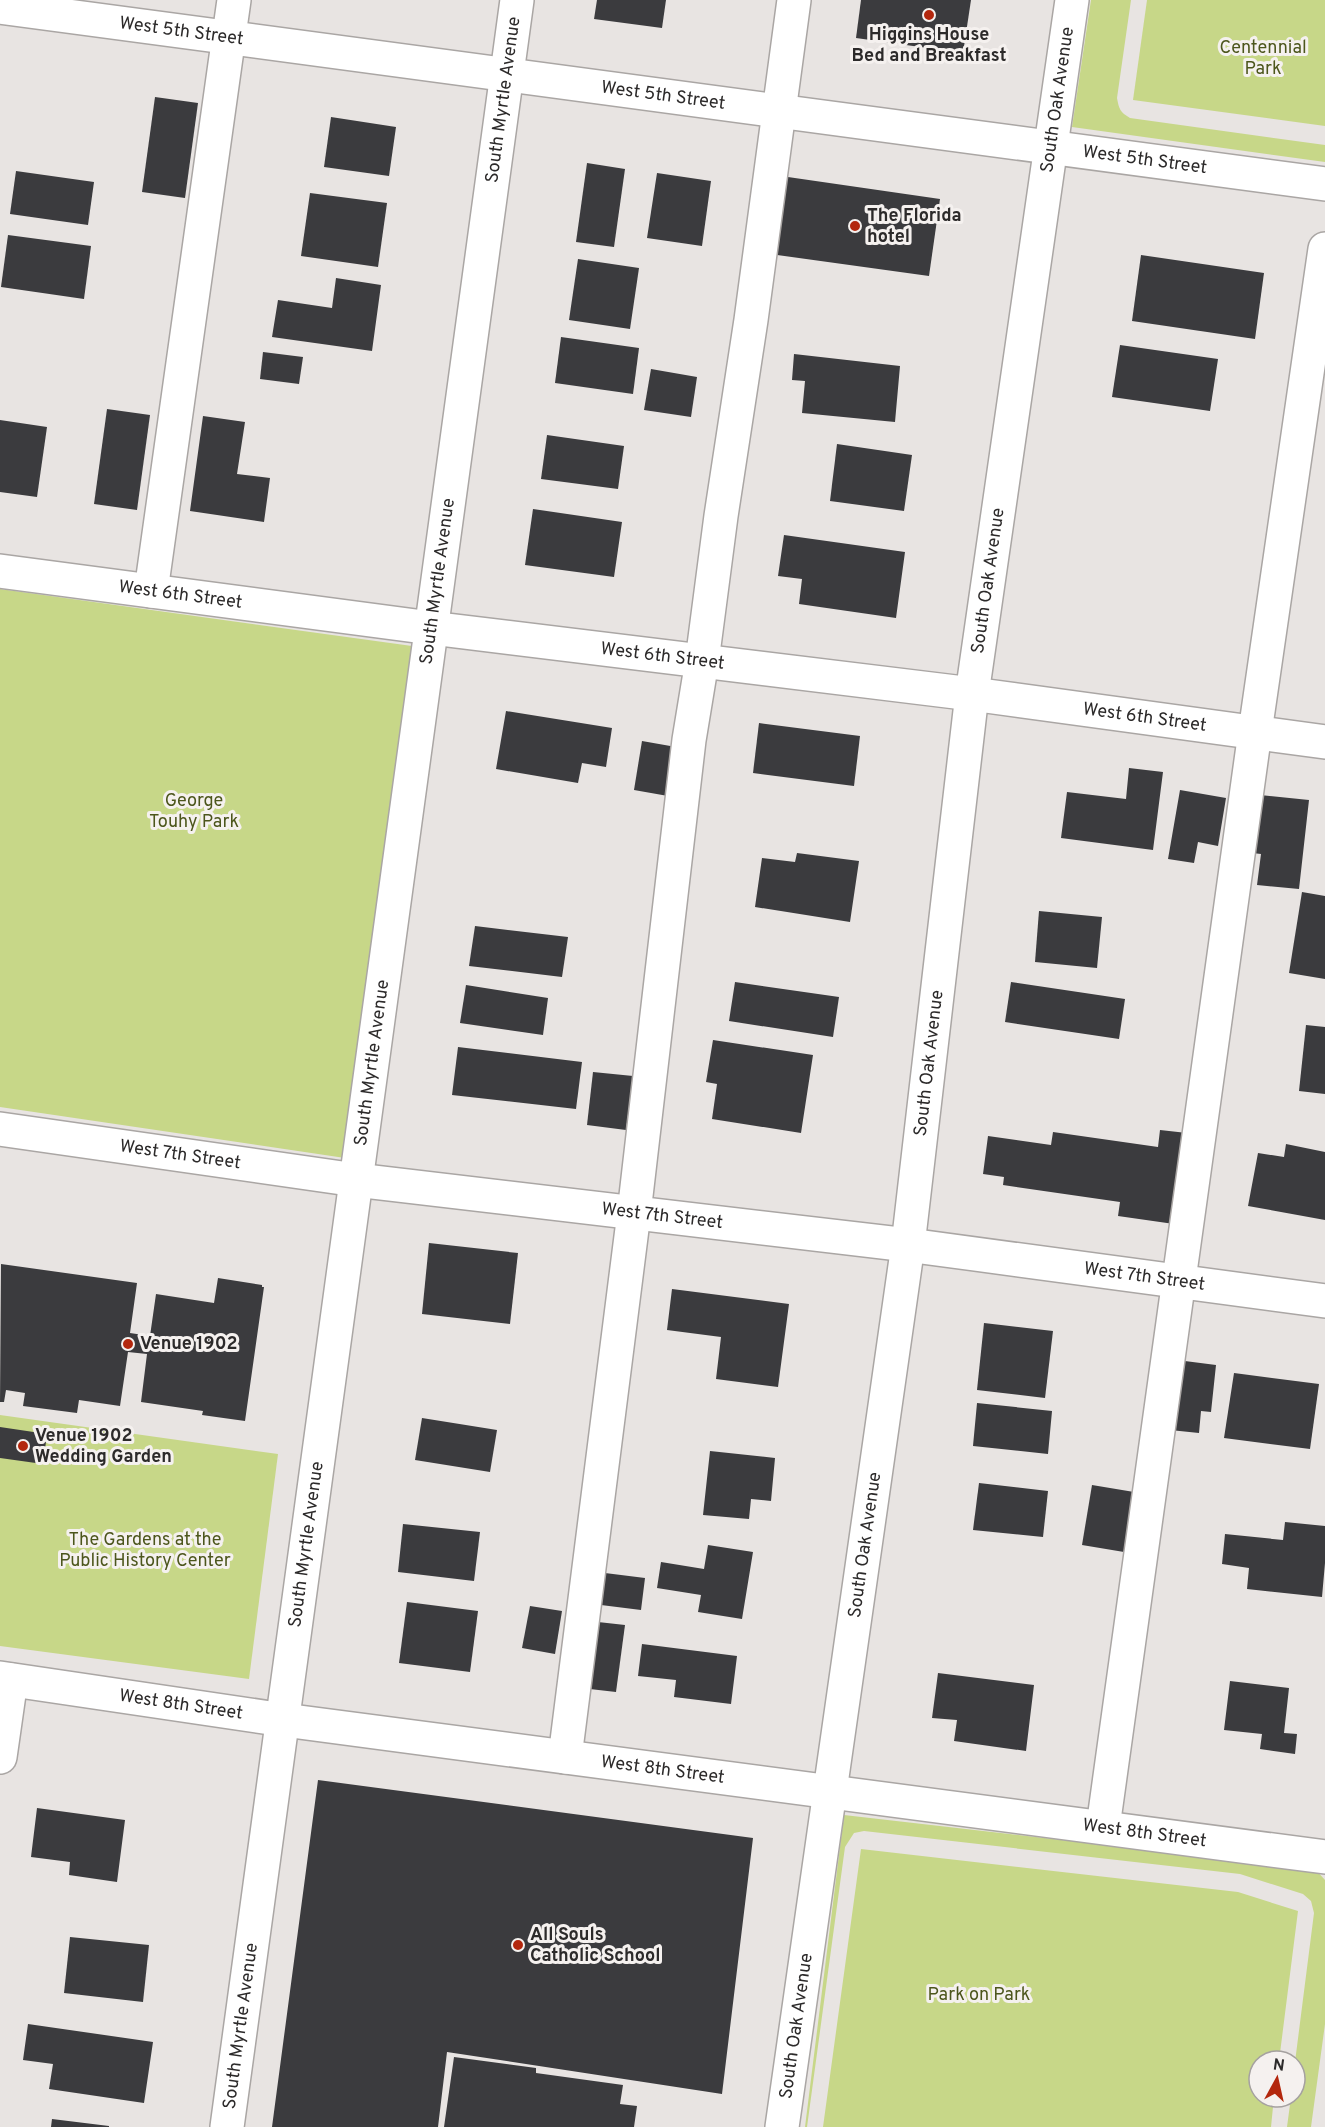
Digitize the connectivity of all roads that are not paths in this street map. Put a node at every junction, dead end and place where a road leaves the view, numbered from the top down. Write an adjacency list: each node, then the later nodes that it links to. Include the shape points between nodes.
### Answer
1 (234, 0): 6 (street)
2 (517, 0): 7 (street, South Myrtle Avenue)
3 (794, 0): 8 (street)
4 (1072, 0): 9 (street, South Oak Avenue)
5 (0, 7): 6 (street, West 5th Street)
6 (229, 38): 7 (street, West 5th Street); 13 (street)
7 (507, 76): 8 (street, West 5th Street); 14 (street, South Myrtle Avenue)
8 (778, 111): 9 (street, West 5th Street); 15 (street)
9 (1051, 146): 10 (street, West 5th Street); 16 (street, South Oak Avenue)
10 (1325, 184)
11 (1325, 249): 17 (street)
12 (0, 571): 13 (street, West 6th Street)
13 (151, 591): 14 (street, West 6th Street)
14 (431, 628): 15 (street, West 6th Street); 20 (street, South Myrtle Avenue)
15 (702, 661): 16 (street, West 6th Street); 21 (street, via 689,741)
16 (972, 694): 17 (street, West 6th Street); 22 (street, South Oak Avenue)
17 (1255, 732): 18 (street, West 6th Street); 23 (street)
18 (1325, 742)
19 (0, 1129): 20 (street, West 7th Street)
20 (356, 1180): 21 (street, West 7th Street); 26 (street, South Myrtle Avenue)
21 (634, 1213): 22 (street, West 7th Street); 28 (street)
22 (908, 1245): 23 (street, West 7th Street); 29 (street, South Oak Avenue)
23 (1180, 1280): 24 (street, West 7th Street); 30 (street)
24 (1325, 1301)
25 (6, 1679): 26 (street, West 8th Street); 27 (street)
26 (284, 1720): 28 (street, West 8th Street); 32 (street, South Myrtle Avenue)
27 (0, 1756)
28 (565, 1757): 29 (street, West 8th Street)
29 (829, 1791): 30 (street, West 8th Street); 33 (street, South Oak Avenue)
30 (1103, 1827): 31 (street, West 8th Street)
31 (1325, 1857)
32 (227, 2127)
33 (782, 2127)

